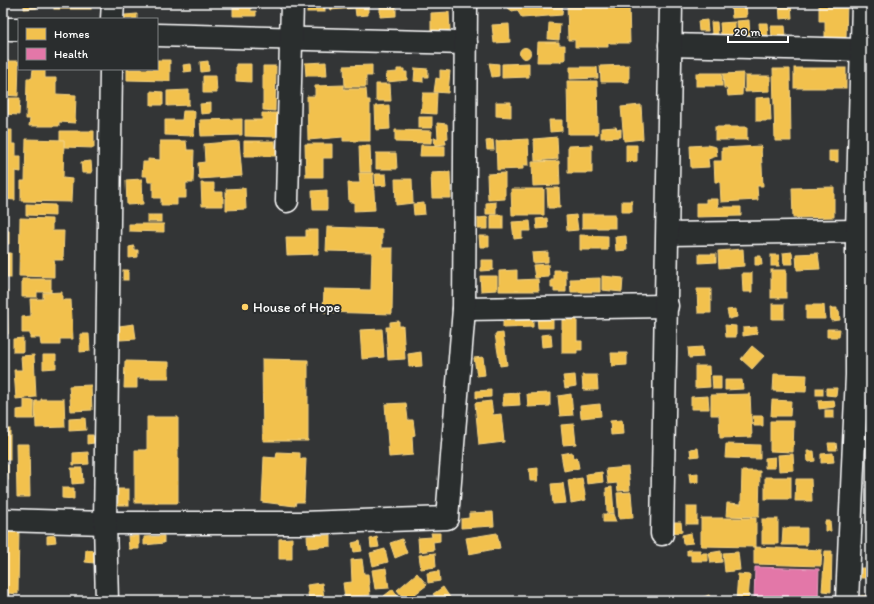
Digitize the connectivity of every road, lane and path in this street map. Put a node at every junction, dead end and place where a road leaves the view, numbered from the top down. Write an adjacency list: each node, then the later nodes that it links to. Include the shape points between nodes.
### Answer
1 (113, 3): 6 (street)
2 (292, 3): 10 (street)
3 (466, 3): 11 (street)
4 (671, 3): 12 (street)
5 (862, 3): 13 (street)
6 (112, 18)
7 (3, 29): 8 (street)
8 (18, 30)
9 (158, 35): 10 (street)
10 (291, 38): 11 (street); 15 (street)
11 (466, 43): 19 (street)
12 (670, 45): 13 (street); 17 (street)
13 (862, 50): 16 (street)
14 (111, 70): 22 (street)
15 (287, 201)
16 (857, 231): 17 (street); 20 (street)
17 (668, 234): 18 (street)
18 (667, 306): 19 (street); 23 (street)
19 (464, 309): 22 (street, via 447,518 302,523)
20 (864, 376): 25 (street)
21 (3, 520): 22 (street)
22 (105, 523): 24 (street)
23 (662, 534)
24 (107, 601)
25 (847, 601)

